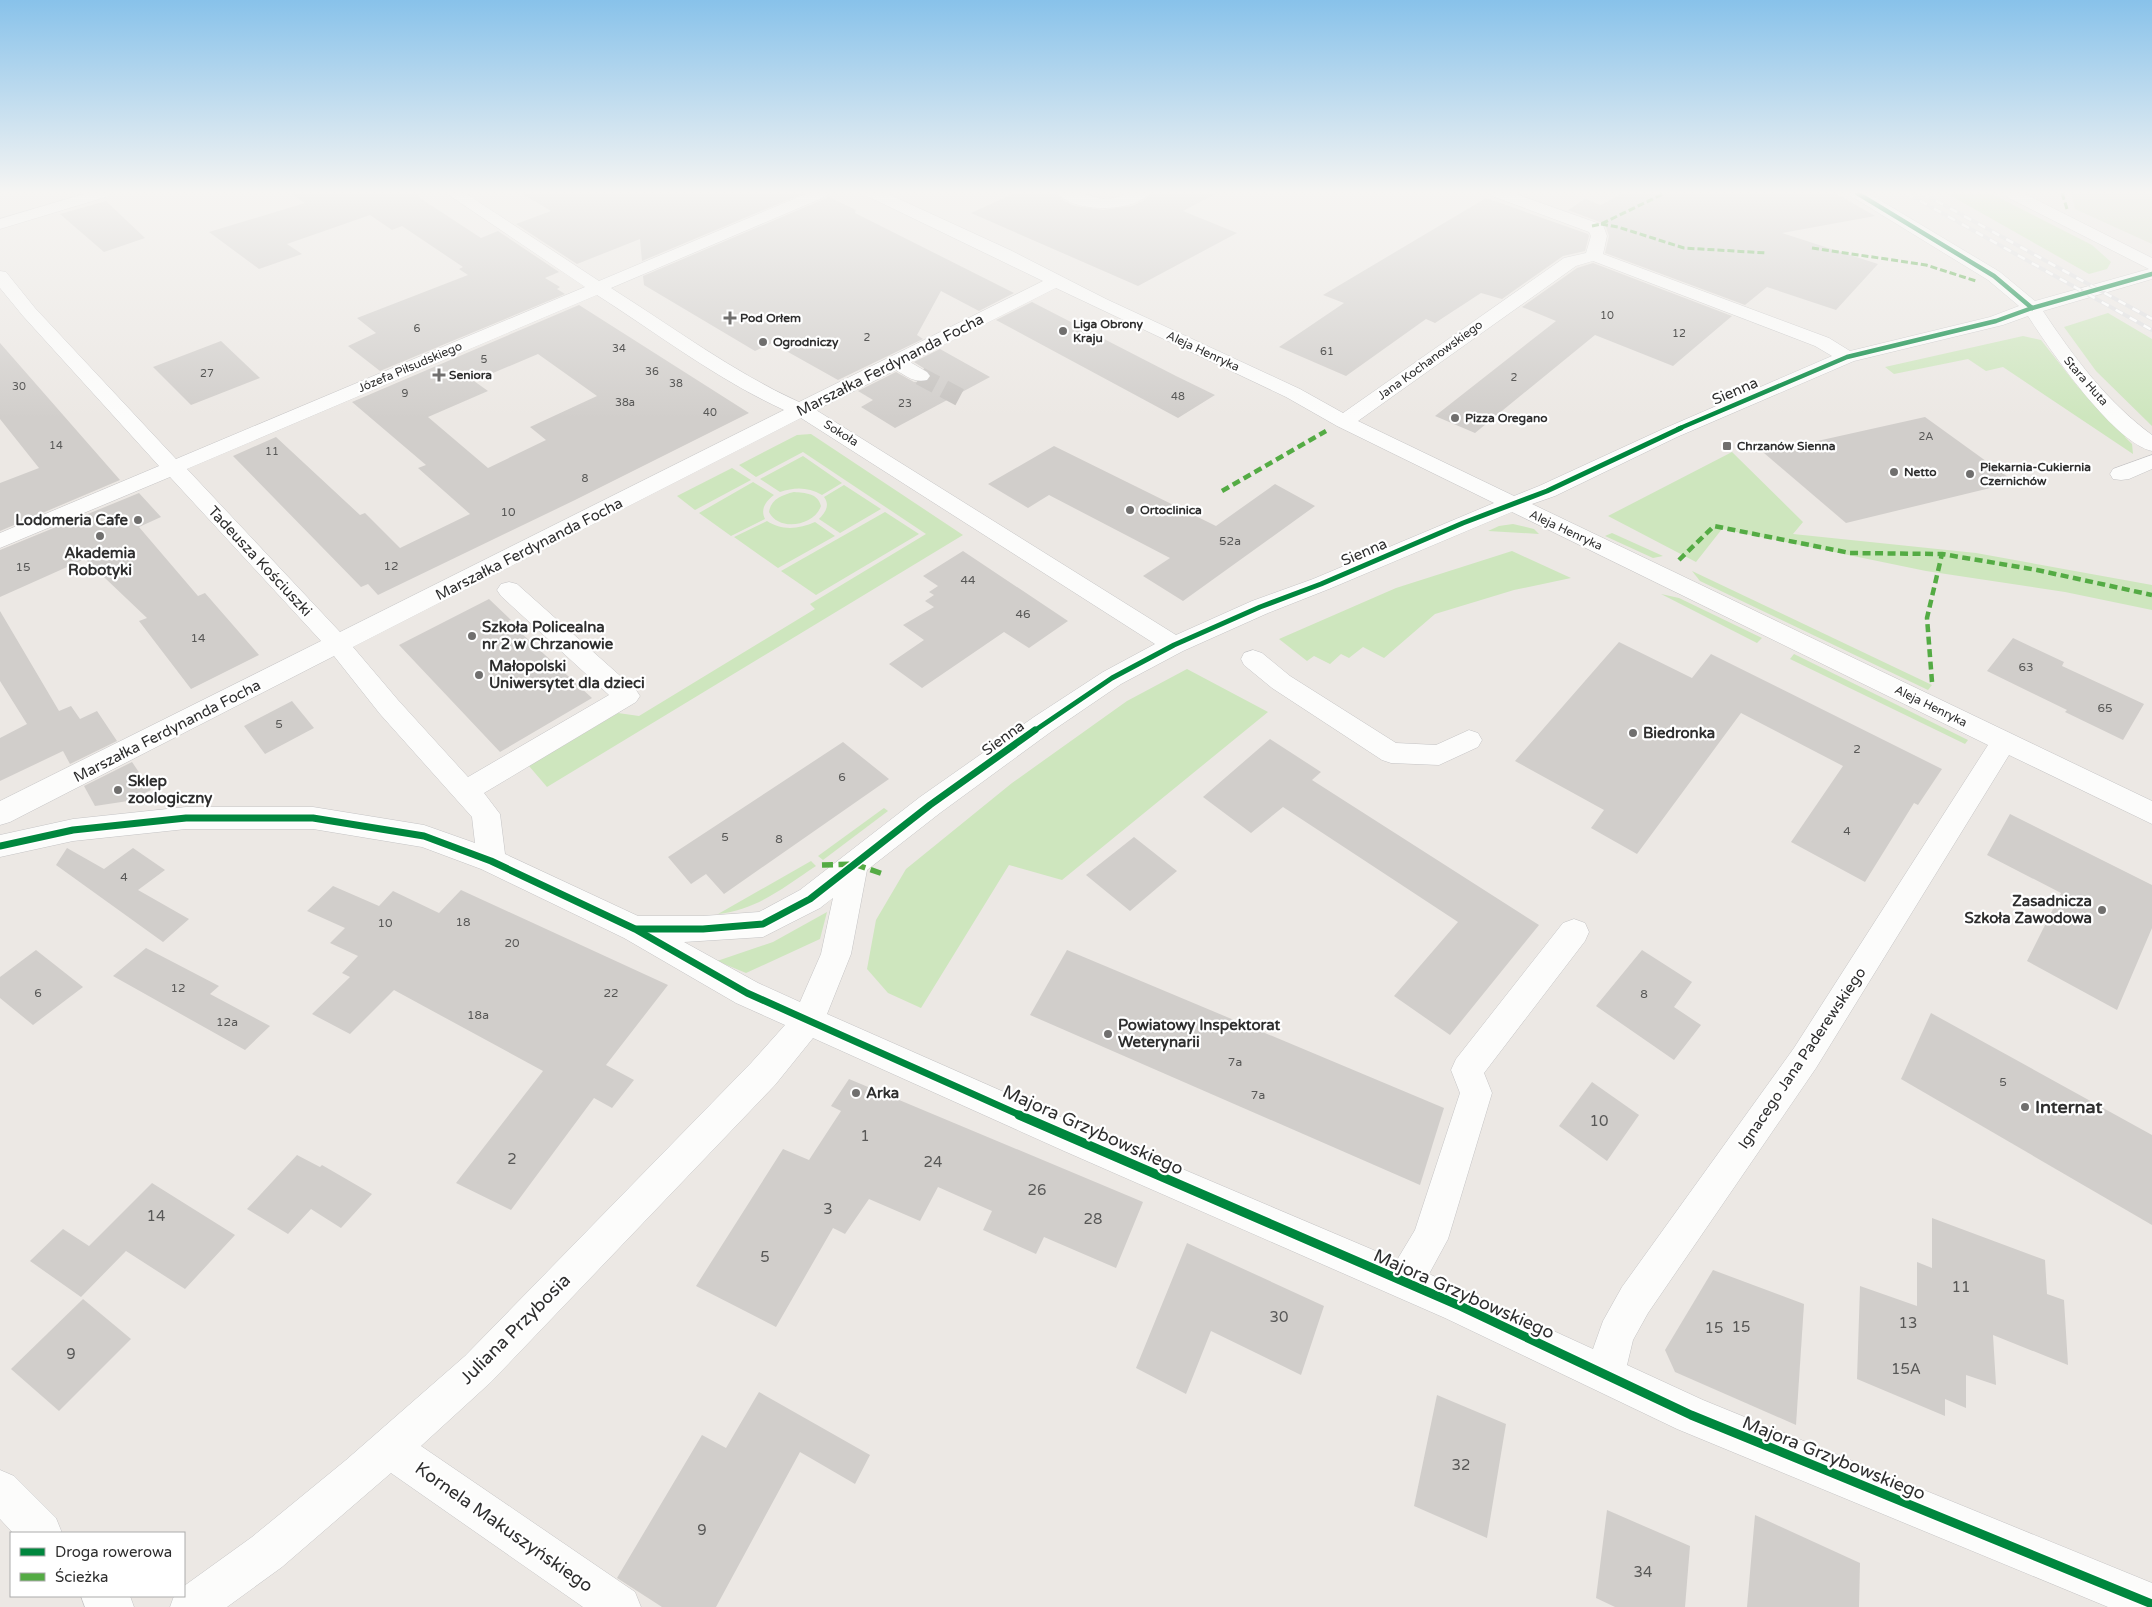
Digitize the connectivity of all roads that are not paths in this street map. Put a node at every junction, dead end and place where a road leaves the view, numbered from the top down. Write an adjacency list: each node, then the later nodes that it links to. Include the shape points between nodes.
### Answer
1 (567, 268): 10 (street, Sokoła)
2 (644, 268): 10 (street, Józefa Piłsudskiego)
3 (1031, 268): 9 (street, Aleja Henryka)
4 (1562, 268): 16 (street, Jana Kochanowskiego)
5 (1626, 268): 12 (street, via 1822,342)
6 (1981, 268): 11 (street, Stara Huta)
7 (2152, 274): 11 (street, Sienna)
8 (0, 276): 19 (street, Tadeusza Kościuszki)
9 (1056, 281): 13 (street, Marszałka Ferdynanda Focha); 16 (street, Aleja Henryka, via 1293,393)
10 (597, 288): 15 (street, Sokoła, via 767,395); 19 (street, Józefa Piłsudskiego)
11 (2032, 308): 12 (street, Sienna, via 1996,321); 17 (street, Stara Huta, via 2059,349 2105,404)
12 (1847, 357): 21 (street, Sienna)
13 (896, 362): 14 (street); 15 (street, Marszałka Ferdynanda Focha)
14 (920, 376)
15 (802, 410): 24 (street, Marszałka Ferdynanda Focha); 25 (street, Sokoła)
16 (1344, 422): 21 (street, Aleja Henryka)
17 (2152, 445)
18 (2152, 461): 20 (street)
19 (173, 467): 22 (street, Józefa Piłsudskiego); 24 (street, Tadeusza Kościuszki)
20 (2121, 474)
21 (1512, 504): 25 (street, Sienna); 28 (street, Aleja Henryka)
22 (0, 541)
23 (508, 590): 29 (street, via 627,696)
24 (338, 645): 29 (street, Tadeusza Kościuszki, via 389,707); 31 (street, Marszałka Ferdynanda Focha)
25 (1174, 645): 34 (street, Sienna, via 1112,678 1043,724)
26 (1253, 658): 27 (street, via 1281,682 1391,753 1439,755)
27 (1469, 740)
28 (2004, 741): 30 (street, Aleja Henryka); 39 (street, Ignacego Jana Paderewskiego, via 1805,1058 1635,1300 1616,1334)
29 (466, 791): 33 (street, Tadeusza Kościuszki, via 486,814)
30 (2152, 813)
31 (0, 814)
32 (0, 846): 33 (street, Majora Grzybowskiego, via 73,830 186,818 313,818 424,836)
33 (491, 861): 35 (street, Majora Grzybowskiego)
34 (854, 864): 35 (street, Sienna, via 810,899 763,924 703,929); 37 (street, via 836,954)
35 (635, 929): 37 (street, Majora Grzybowskiego, via 747,993)
36 (1574, 932): 38 (street, via 1468,1070 1476,1093 1430,1239)
37 (808, 1019): 38 (street, Majora Grzybowskiego, via 1076,1140); 40 (street, Juliana Przybosia, via 763,1074 499,1348)
38 (1404, 1282): 39 (street, Majora Grzybowskiego)
39 (1605, 1376): 44 (street, Majora Grzybowskiego, via 1691,1416)
40 (389, 1448): 46 (street, Juliana Przybosia, via 267,1552); 47 (street, Kornela Makuszyńskiego)
41 (0, 1490): 42 (street)
42 (40, 1532)
43 (103, 1597): 45 (street)
44 (2152, 1604)
45 (113, 1607)
46 (191, 1607)
47 (620, 1607)

